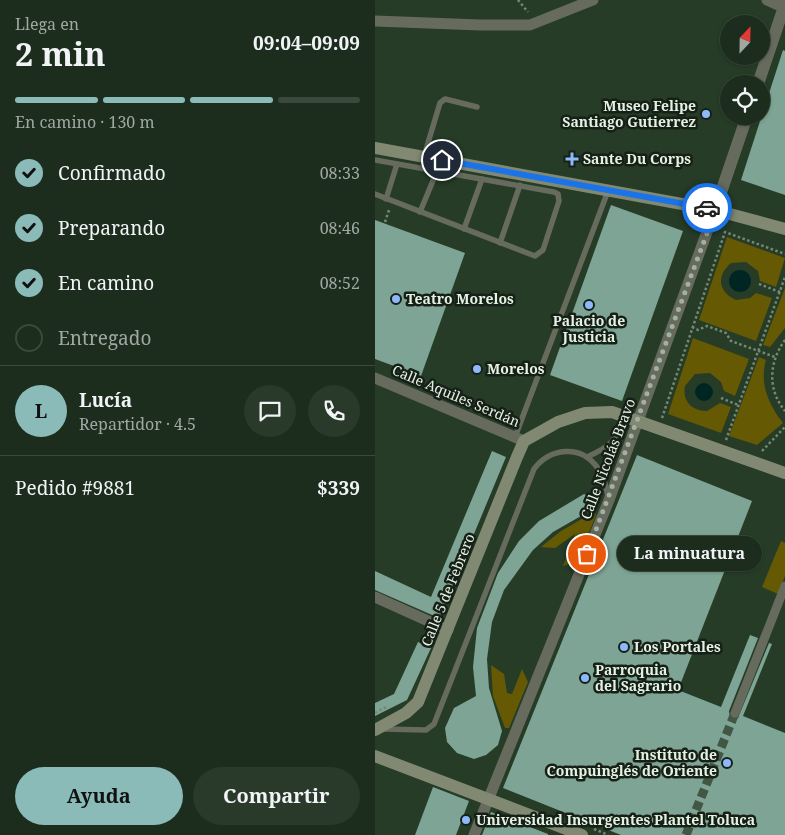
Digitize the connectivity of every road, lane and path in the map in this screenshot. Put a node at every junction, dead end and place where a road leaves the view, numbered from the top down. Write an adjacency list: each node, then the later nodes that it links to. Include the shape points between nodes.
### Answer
1 (593, 0): 4 (street, via 530,25)
2 (767, 0): 3 (street)
3 (785, 7): 5 (street)
4 (375, 21)
5 (761, 75)
6 (477, 107): 9 (lane, via 445,99 440,103)
7 (744, 125): 19 (street, Calle Nicolás Bravo)
8 (375, 148): 9 (main road)
9 (424, 157): 15 (main road)
10 (375, 160): 11 (lane)
11 (397, 164): 12 (lane); 17 (lane)
12 (437, 171): 13 (lane); 20 (lane)
13 (482, 179): 14 (lane); 22 (lane)
14 (520, 185): 24 (lane); 24 (lane, via 554,192 559,198 543,250 535,256)
15 (609, 191): 19 (main road); 41 (lane)
16 (375, 194): 17 (lane)
17 (386, 199): 18 (lane)
18 (392, 201): 20 (lane); 21 (path)
19 (715, 210): 23 (main road); 38 (street, Calle Nicolás Bravo)
20 (420, 212): 22 (lane)
21 (385, 222)
22 (464, 229): 24 (lane)
23 (785, 229)
24 (500, 243)
25 (785, 254): 29 (path, via 725,232)
26 (785, 277): 28 (path)
27 (759, 284): 28 (path)
28 (780, 292): 31 (path)
29 (692, 328): 31 (path, via 698,330 707,326 726,333 731,341); 39 (path, via 662,418)
30 (785, 340): 32 (path)
31 (758, 350): 32 (path); 35 (path)
32 (775, 357): 36 (path, via 773,390)
33 (375, 378): 41 (street, Calle Aquiles Serdán)
34 (721, 398): 35 (path)
35 (738, 405): 42 (path, via 725,441)
36 (785, 411)
37 (620, 414): 38 (main road); 41 (main road, via 594,412 574,416); 44 (lane, via 619,429 612,443)
38 (639, 420): 45 (main road); 46 (street, Calle Nicolás Bravo)
39 (671, 422)
40 (785, 427): 43 (path, via 760,454)
41 (520, 439): 49 (main road, Calle 5 de Febrero)
42 (734, 444)
43 (763, 454)
44 (587, 457): 46 (lane, via 602,474); 51 (lane, via 571,451 554,453 546,456 534,470 434,724 426,730)
45 (785, 473)
46 (609, 500): 53 (street, Calle Nicolás Bravo)
47 (785, 586): 50 (street)
48 (375, 596): 49 (street)
49 (448, 630): 51 (main road, Calle 5 de Febrero, via 418,702)
50 (735, 713)
51 (376, 729)
52 (375, 756): 53 (main road)
53 (490, 798): 54 (street, Calle Nicolás Bravo); 55 (main road)
54 (474, 835)
55 (582, 835)

